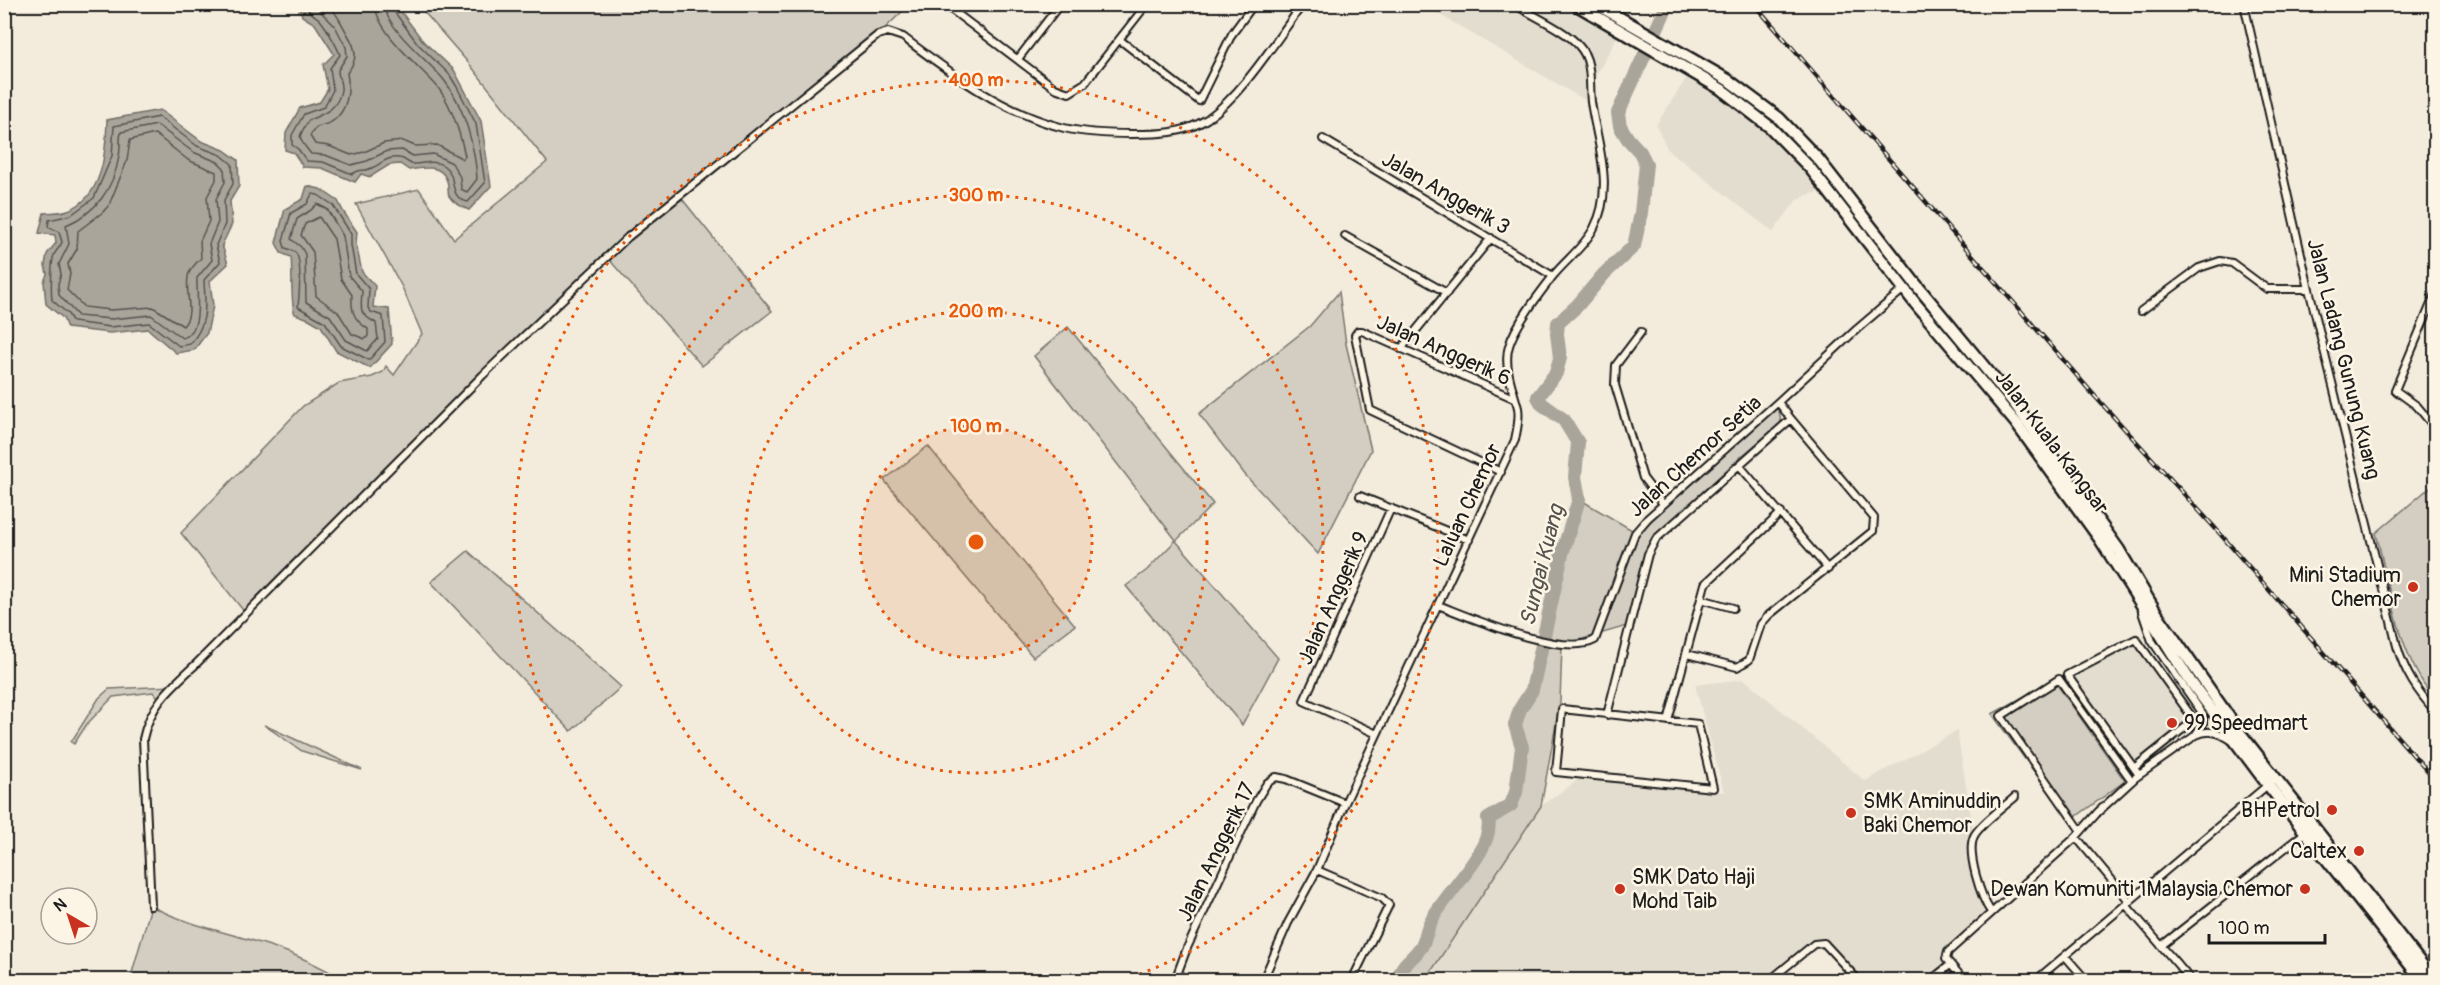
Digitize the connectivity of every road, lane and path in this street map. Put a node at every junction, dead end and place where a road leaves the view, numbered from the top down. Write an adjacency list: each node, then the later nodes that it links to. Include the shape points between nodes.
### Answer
1 (944, 4): 11 (street)
2 (1060, 4): 11 (street)
3 (1147, 4): 10 (street)
4 (1254, 4): 10 (street, via 1232,34 1199,102)
5 (1303, 4): 59 (street, via 1229,101 1204,121 1160,134 1089,132 1046,123 982,93 903,37 888,32 878,35 628,237 483,375 160,699 151,712 143,739)
6 (1514, 4): 15 (street, Laluan Chemor, via 1581,47 1589,64 1592,106 1602,154 1603,196 1594,227)
7 (1575, 4): 17 (highway, Jalan Kuala Kangsar, via 1714,84 1776,132 1828,189)
8 (1596, 4): 16 (highway, Jalan Kuala Kangsar, via 1736,85 1791,130 1837,180)
9 (2244, 4): 18 (street, Jalan Ladang Gunung Kuang)
10 (1120, 40): 11 (street, via 1085,83 1069,93 1055,88)
11 (1018, 59)
12 (1323, 139): 14 (street, Jalan Anggerik 3)
13 (1345, 236): 20 (street)
14 (1491, 238): 15 (street, Jalan Anggerik 3); 20 (street)
15 (1553, 276): 24 (street, Laluan Chemor, via 1509,346)
16 (1914, 282): 17 (street, Jalan Chemor Setia); 51 (highway, Jalan Kuala Kangsar, via 2015,404 2082,497)
17 (1904, 289): 25 (street, Jalan Chemor Setia); 38 (highway, Jalan Kuala Kangsar, via 2016,423 2100,539)
18 (2309, 289): 21 (street, via 2267,288 2232,263 2220,261 2199,268); 41 (street, Jalan Ladang Gunung Kuang, via 2402,663 2412,683)
19 (2436, 292): 27 (street, via 2396,390 2417,406)
20 (1447, 293): 23 (street)
21 (2141, 311)
22 (1641, 332): 31 (street, via 1616,365 1615,385 1643,478)
23 (1401, 349): 24 (street, Jalan Anggerik 6); 29 (street, Jalan Anggerik 6, via 1362,331 1355,334 1370,410)
24 (1513, 398): 29 (street, Laluan Chemor, via 1519,422)
25 (1778, 402): 26 (street); 31 (street, Jalan Chemor Setia)
26 (1791, 419): 28 (street); 35 (street, via 1874,518 1873,531)
27 (2436, 429)
28 (1739, 465): 33 (street); 42 (street, via 1656,539 1648,554)
29 (1501, 472): 34 (street, Laluan Chemor)
30 (1360, 496): 32 (street)
31 (1663, 504): 37 (street, Jalan Chemor Setia, via 1635,533 1595,640 1578,646 1527,637)
32 (1391, 508): 34 (street); 45 (street, Jalan Anggerik 9, via 1304,701)
33 (1781, 513): 35 (street); 36 (street, via 1713,574)
34 (1469, 540): 37 (street, Laluan Chemor)
35 (1828, 569): 40 (street, via 1761,624 1749,660 1737,667)
36 (1701, 599): 39 (street); 40 (street)
37 (1438, 605): 45 (street, Laluan Chemor)
38 (2141, 606): 46 (street, via 2152,641 2203,714 2203,724); 47 (highway, Jalan Kuala Kangsar, via 2190,681)
39 (1732, 608)
40 (1687, 654): 43 (street)
41 (2436, 712)
42 (1607, 715): 43 (street); 43 (street, via 1562,710 1556,772 1713,788 1698,724)
43 (1668, 721)
44 (2188, 725): 46 (street); 48 (street); 48 (street, via 2192,717 2136,639 2067,675)
45 (1377, 734): 53 (street, Laluan Chemor)
46 (2196, 735): 47 (street, via 2214,732); 49 (street)
47 (2239, 745): 51 (highway, Jalan Kuala Kangsar)
48 (2134, 768): 49 (street)
49 (2139, 775): 50 (street)
50 (2132, 781): 55 (street); 55 (street, via 2059,680 2001,716)
51 (2271, 782): 54 (highway, Jalan Kuala Kangsar); 58 (street)
52 (2015, 796): 60 (street, via 1975,834 1972,844 1984,902)
53 (1345, 803): 57 (street, Laluan Chemor); 65 (street, Jalan Anggerik 17, via 1286,779 1276,777 1267,783 1187,948)
54 (2309, 830): 61 (street); 76 (highway, Jalan Kuala Kangsar); 77 (highway, Jalan Kuala Kangsar)
55 (2081, 831): 56 (street)
56 (2076, 837): 58 (street); 60 (street)
57 (1317, 870): 66 (street, Laluan Chemor); 67 (street, via 1382,898 1389,905)
58 (2128, 904): 61 (street); 62 (street)
59 (151, 906)
60 (1992, 912): 63 (street, via 1948,952)
61 (2161, 945): 75 (street)
62 (2065, 956): 73 (street); 74 (street)
63 (1948, 962): 64 (street); 72 (street)
64 (1938, 974): 70 (street); 71 (street)
65 (1175, 981)
66 (1263, 981)
67 (1352, 981)
68 (1770, 981): 69 (street, via 1820,942)
69 (1858, 981)
70 (1930, 981)
71 (1943, 981)
72 (1964, 981)
73 (2036, 981)
74 (2086, 981)
75 (2191, 981)
76 (2422, 981)
77 (2434, 981)

